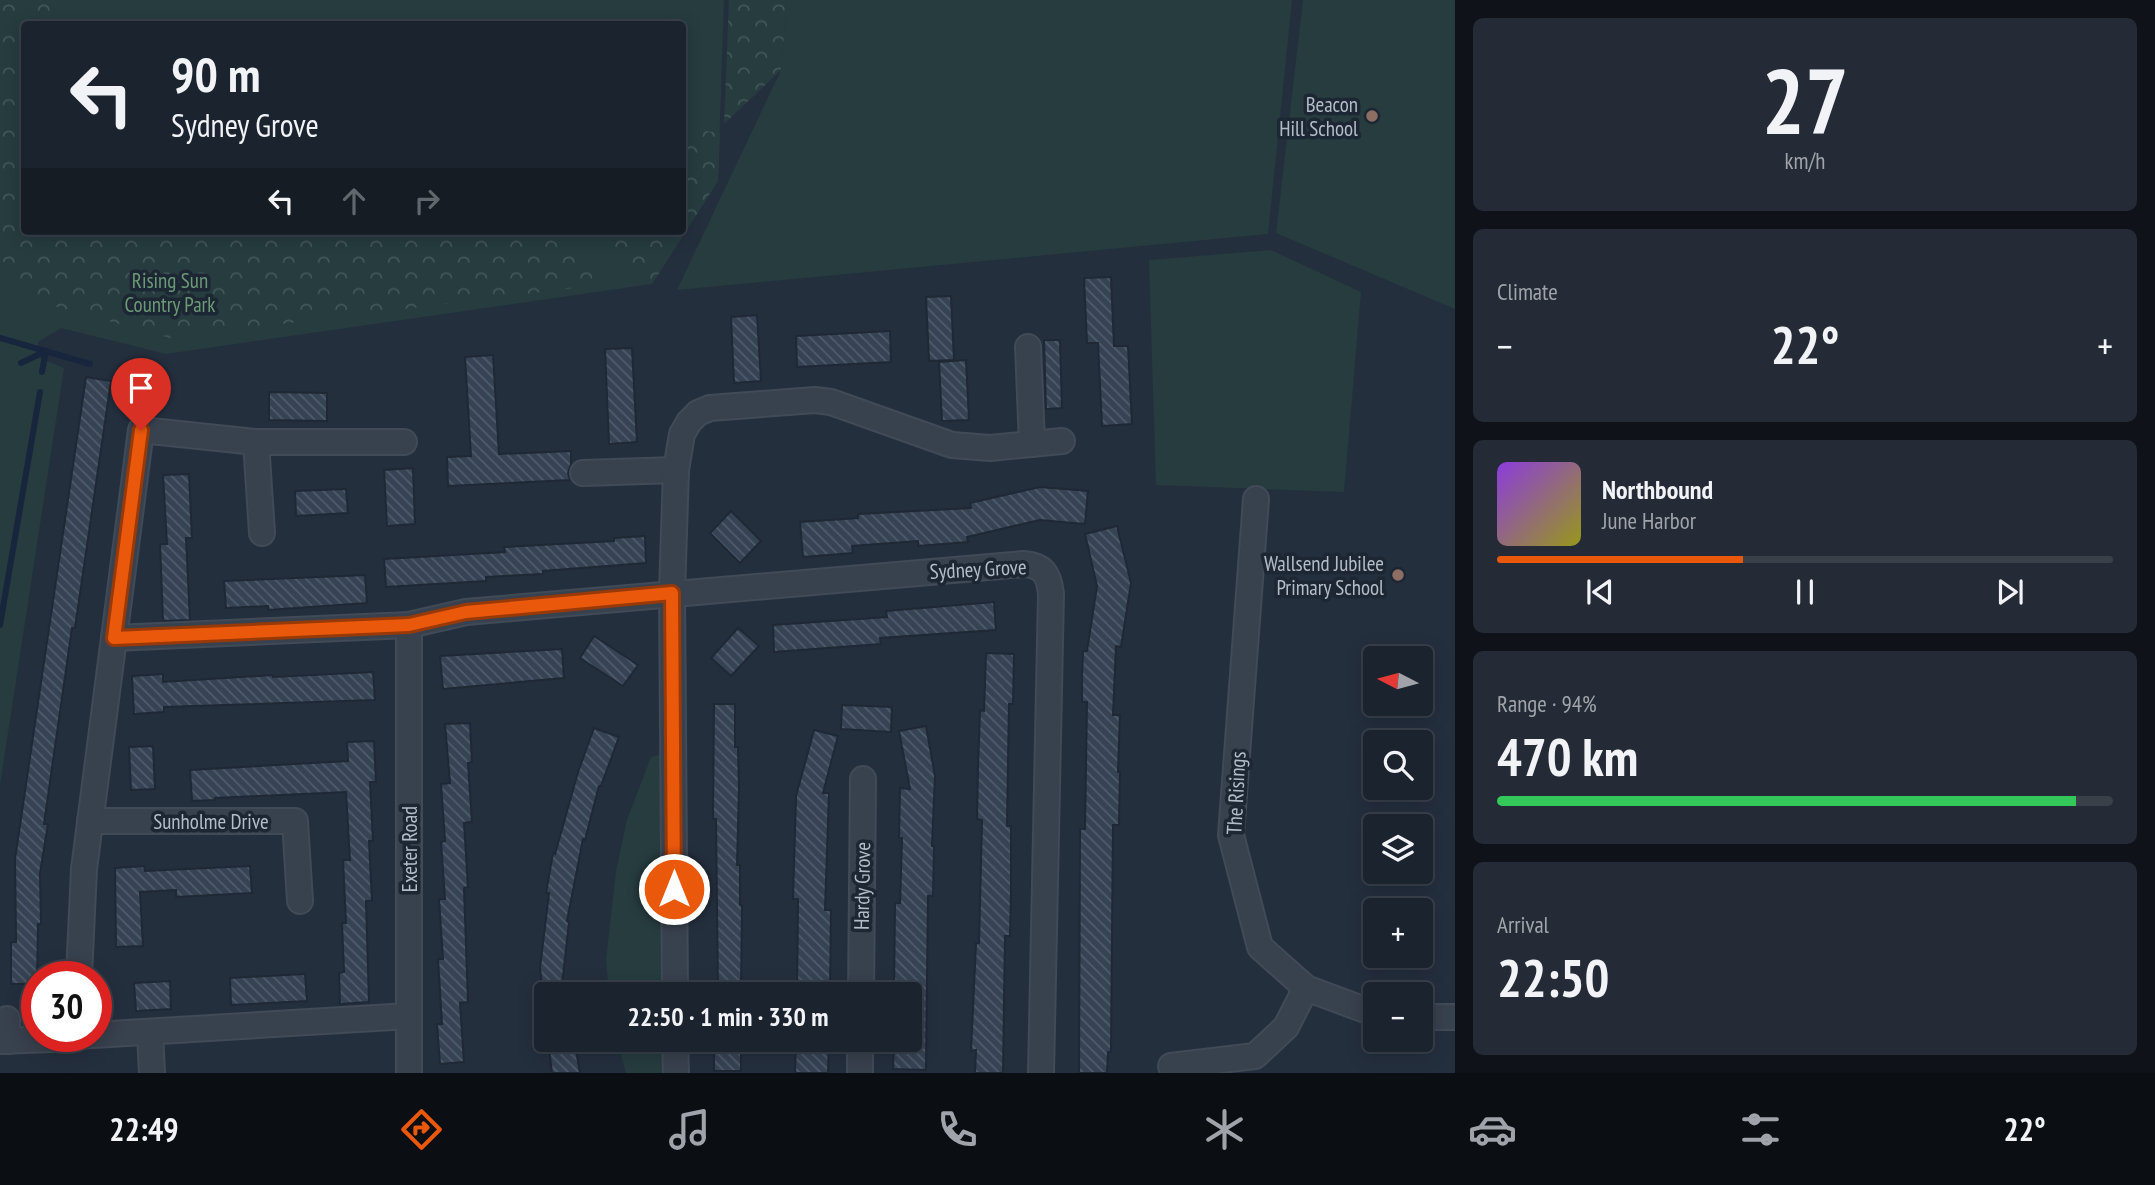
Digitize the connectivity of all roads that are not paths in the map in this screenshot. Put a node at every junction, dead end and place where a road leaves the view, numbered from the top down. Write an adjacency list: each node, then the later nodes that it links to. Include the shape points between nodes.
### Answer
1 (1028, 347): 5 (street)
2 (1062, 441): 5 (street)
3 (256, 442): 4 (street); 9 (street); 12 (street, via 141,430)
4 (404, 442)
5 (1032, 444): 6 (street, via 952,445 815,400 724,406 698,413 689,422 682,434)
6 (676, 470): 7 (street); 10 (street)
7 (583, 473)
8 (1256, 499): 19 (street, The Risings, via 1231,835 1260,947)
9 (262, 533)
10 (672, 593): 11 (street, Sydney Grove, via 466,612); 17 (street); 33 (street, Sydney Grove, via 1023,564 1043,569 1051,594)
11 (409, 625): 12 (street); 21 (street, Exeter Road)
12 (114, 638): 14 (street)
13 (863, 779): 18 (street, Hardy Grove)
14 (90, 821): 15 (street, Sunholme Drive, via 295,821); 16 (street)
15 (300, 901)
16 (80, 961)
17 (675, 982)
18 (861, 982)
19 (1306, 988): 20 (street, The Risings); 28 (street, via 1286,1027 1255,1056)
20 (1363, 1009)
21 (409, 1016): 24 (street); 30 (street, Exeter Road)
22 (1433, 1017): 23 (street)
23 (1455, 1017)
24 (150, 1033): 25 (street); 29 (street)
25 (112, 1035)
26 (675, 1052): 31 (street)
27 (860, 1052): 32 (street)
28 (1171, 1066)
29 (152, 1073)
30 (410, 1073)
31 (676, 1073)
32 (860, 1073)
33 (1041, 1073)

